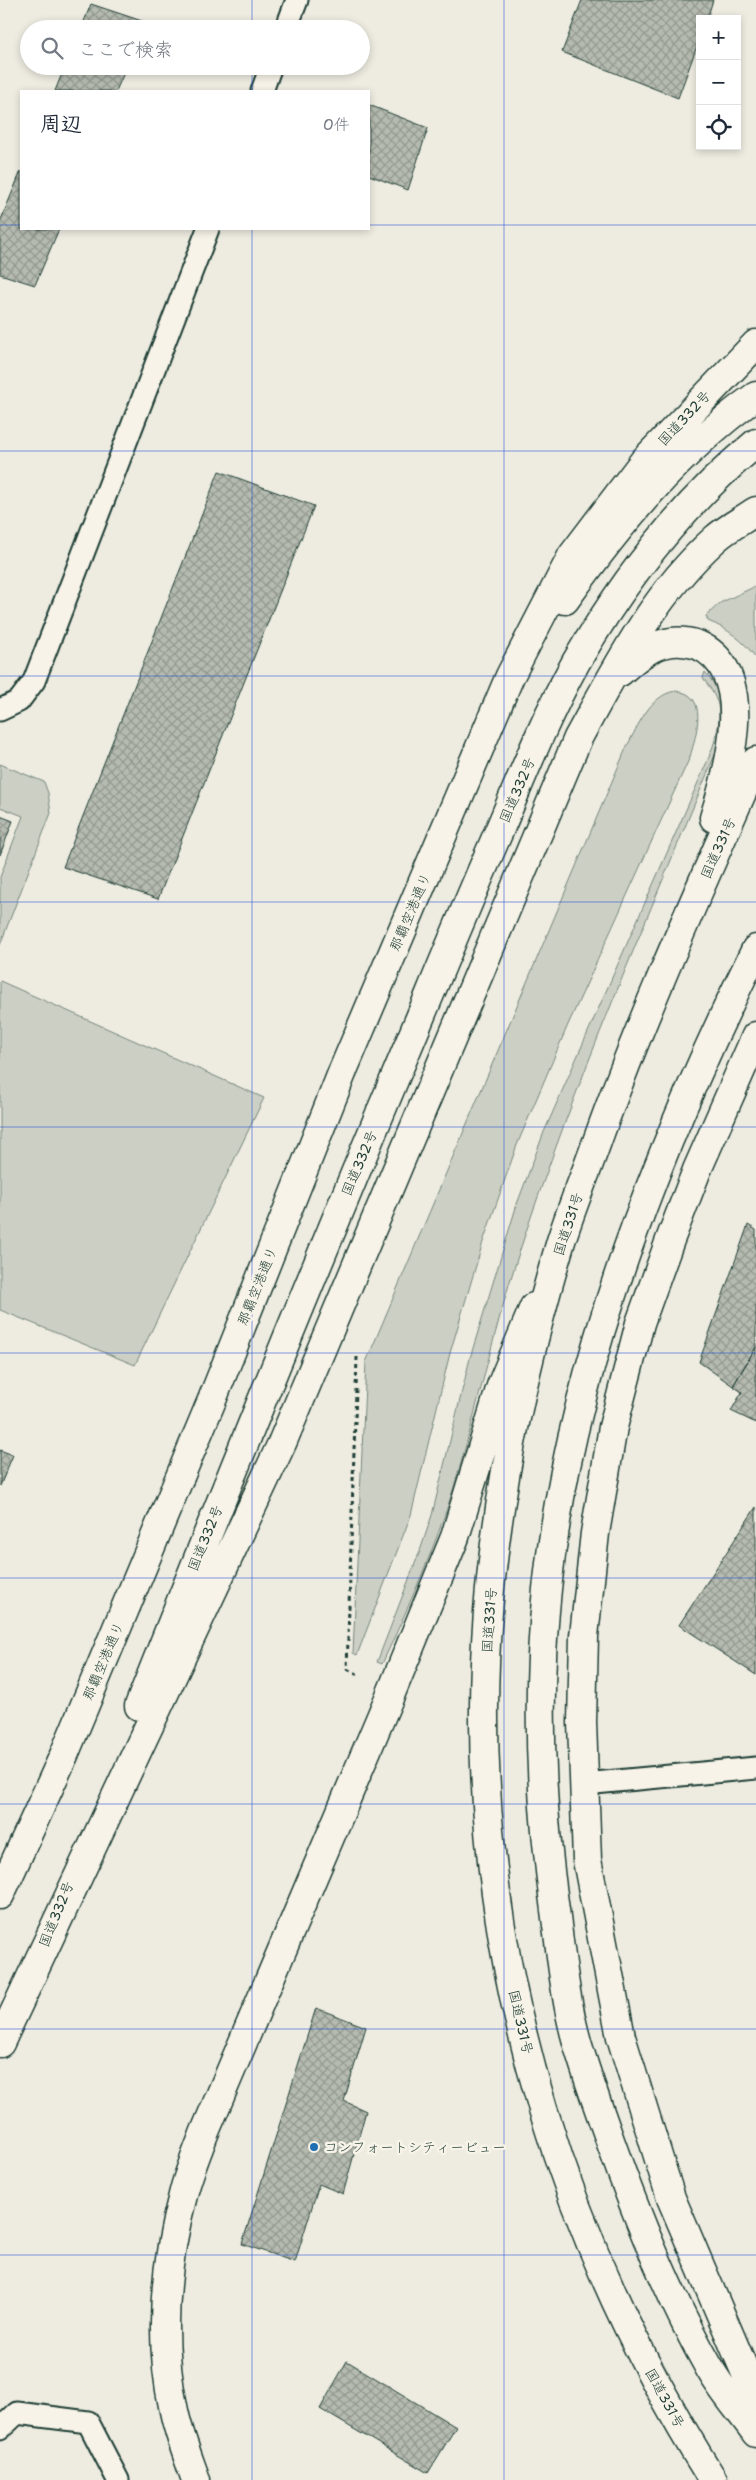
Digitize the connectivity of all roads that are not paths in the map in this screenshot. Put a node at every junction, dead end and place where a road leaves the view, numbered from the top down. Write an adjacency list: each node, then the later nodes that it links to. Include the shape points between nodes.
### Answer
1 (297, 0): 2 (lane)
2 (289, 20)
3 (268, 75): 4 (lane)
4 (262, 90)
5 (208, 230): 12 (lane, via 34,682 19,702)
6 (756, 344): 10 (main road, 国道332号, via 644,461 578,548)
7 (756, 396): 10 (main road, via 697,444 616,530)
8 (756, 443): 21 (main road, 国道332号, via 706,489 626,584 600,622 555,704 477,881 249,1428)
9 (756, 511): 11 (main road, 国道332号, via 716,538 672,585 628,646)
10 (510, 676): 20 (main road, 那覇空港通り, via 344,1068 212,1400 64,1755)
11 (607, 686): 14 (main road, via 642,653 671,641 696,644 718,653 734,670 738,683 743,725); 21 (main road, 国道332号, via 578,738 554,793 282,1443)
12 (0, 710)
13 (756, 761): 14 (main road, 国道331号)
14 (677, 942): 17 (main road, 国道331号, via 615,1089)
15 (756, 948): 25 (main road, via 659,1167 601,1331 576,1424 558,1510 547,1588 541,1758 546,1852 576,2040 634,2209 671,2291 711,2371)
16 (756, 1036): 19 (main road, via 700,1162 670,1240 640,1323 613,1427 595,1533 584,1636)
17 (562, 1236): 27 (main road, via 502,1386 455,1537 204,2134 184,2190 171,2249 165,2310 174,2410); 28 (main road, 国道331号, via 514,1418 500,1503 490,1598 484,1705 487,1797 498,1902 513,1989 536,2086 563,2174 596,2259 636,2345)
18 (756, 1768): 19 (lane)
19 (584, 1784): 23 (main road, via 587,1860 621,2038 671,2198)
20 (0, 1895)
21 (40, 1956): 22 (main road)
22 (0, 2043)
23 (756, 2397)
24 (0, 2429): 26 (lane, via 17,2413 88,2422)
25 (756, 2433)
26 (118, 2480)
27 (196, 2480)
28 (713, 2480)

